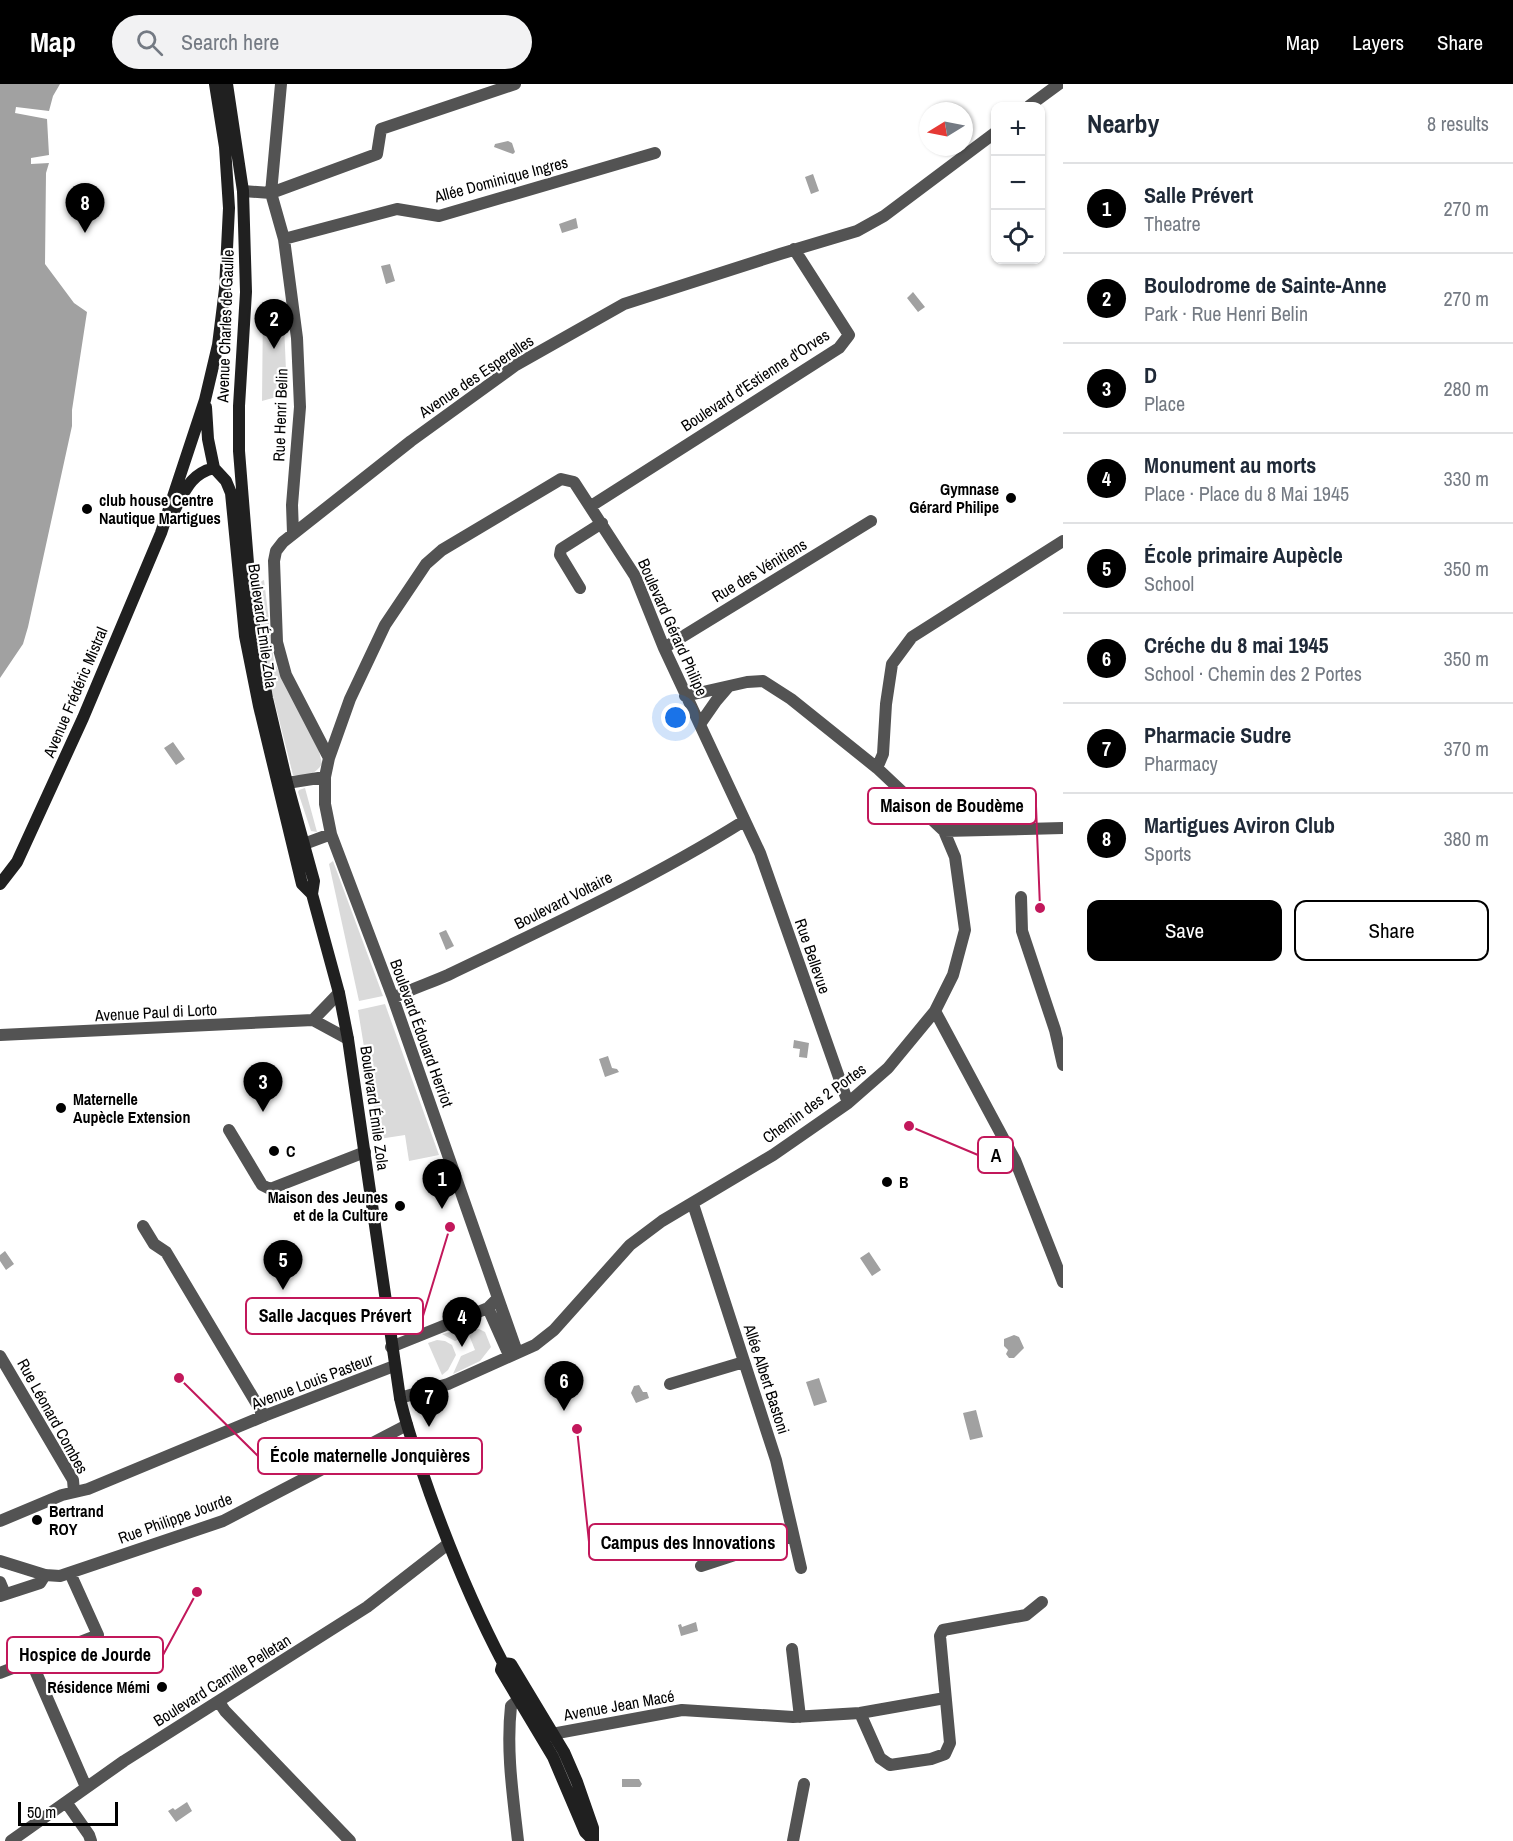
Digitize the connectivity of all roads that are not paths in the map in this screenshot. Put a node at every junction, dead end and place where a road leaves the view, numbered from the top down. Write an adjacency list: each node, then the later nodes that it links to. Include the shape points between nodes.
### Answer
1 (215, 84): 13 (main road, Avenue Charles de Gaulle, via 229,208 225,289 218,345)
2 (227, 84): 9 (main road, Avenue Charles de Gaulle)
3 (281, 84): 10 (street)
4 (515, 84): 10 (street, via 381,129 377,154)
5 (1059, 84): 6 (street)
6 (1034, 102)
7 (991, 136): 12 (street, Avenue des Esperelles, via 884,216 857,231)
8 (655, 153): 11 (street, Allée Dominique Ingres, via 438,216 397,209)
9 (243, 191): 10 (street); 16 (main road, Avenue Charles de Gaulle, via 246,292 239,406)
10 (271, 193): 11 (street, Rue Henri Belin)
11 (285, 239): 21 (street, Rue Henri Belin, via 297,338 300,407)
12 (794, 249): 17 (street, Boulevard d'Estienne d'Orves, via 849,335 838,348); 21 (street, Avenue des Esperelles, via 624,304 516,364)
13 (205, 400): 14 (main road); 15 (main road, Avenue Charles de Gaulle)
14 (214, 468): 20 (main road, Avenue Frédéric Mistral, via 201,471 191,480); 24 (main road, via 225,472 234,483); 39 (main road, Boulevard Émile Zola, via 231,493 246,636 259,706 302,884)
15 (176, 489): 20 (main road, Avenue Frédéric Mistral)
16 (242, 497): 24 (main road, Boulevard Émile Zola)
17 (591, 506): 19 (street, Boulevard Gérard Philipe); 29 (street, Boulevard Gérard Philipe, via 574,482 561,479 442,550 426,564 385,625 350,699)
18 (871, 521): 25 (street, Rue des Vénitiens)
19 (602, 523): 23 (street, via 561,549 560,555); 25 (street, Boulevard Gérard Philipe, via 635,576)
20 (161, 533): 38 (main road, Avenue Frédéric Mistral, via 17,862)
21 (293, 533): 29 (street, Avenue des Esperelles, via 276,551 274,561 277,642 286,675)
22 (1063, 540): 30 (street, via 912,637 892,664 884,754)
23 (580, 588)
24 (252, 613): 32 (main road, Boulevard Émile Zola)
25 (664, 648): 27 (street, Boulevard Gérard Philipe)
26 (728, 687): 27 (street, Chemin des 2 Portes); 28 (street); 30 (street, Chemin des 2 Portes, via 763,681)
27 (685, 696): 28 (street, Boulevard Gérard Philipe)
28 (700, 724): 33 (street, Boulevard Gérard Philipe)
29 (329, 758): 31 (street)
30 (877, 768): 35 (street, Chemin des 2 Portes)
31 (325, 777): 32 (street); 36 (street, Boulevard Édouard Herriot)
32 (287, 783): 37 (main road, Boulevard Émile Zola)
33 (744, 821): 42 (street, Boulevard Voltaire, via 556,924); 48 (street, Rue Bellevue, via 760,853)
34 (1063, 828): 35 (street)
35 (944, 831): 43 (street, Chemin des 2 Portes, via 955,857 965,930 953,975)
36 (332, 834): 37 (street); 42 (street, Boulevard Édouard Herriot)
37 (304, 844): 39 (main road, Boulevard Émile Zola, via 314,881)
38 (0, 884)
39 (312, 894): 41 (main road, Boulevard Émile Zola)
40 (1021, 897): 47 (street, via 1022,931)
41 (339, 993): 44 (street); 46 (main road, Boulevard Émile Zola)
42 (393, 998): 54 (street, Boulevard Édouard Herriot)
43 (936, 1011): 48 (street, Chemin des 2 Portes, via 888,1068); 53 (street, via 1015,1160)
44 (313, 1020): 45 (street, Avenue Paul di Lorto); 46 (street)
45 (0, 1035)
46 (348, 1039): 50 (main road, Boulevard Émile Zola)
47 (1063, 1065)
48 (848, 1103): 51 (street, Chemin des 2 Portes)
49 (229, 1130): 50 (street, via 262,1185 270,1189)
50 (365, 1152): 56 (main road, Boulevard Émile Zola)
51 (693, 1204): 57 (street, Chemin des 2 Portes, via 630,1245 554,1330 535,1345); 59 (street, Allée Albert Bastoni)
52 (143, 1226): 63 (street, via 154,1244 166,1252)
53 (1063, 1282)
54 (498, 1298): 55 (street); 57 (street, Boulevard Édouard Herriot)
55 (488, 1308): 56 (street); 57 (street)
56 (391, 1347): 60 (main road, Boulevard Émile Zola)
57 (513, 1354): 62 (street, Chemin des 2 Portes, via 448,1384)
58 (0, 1356): 65 (street, Rue Léonard Combes, via 73,1480)
59 (744, 1362): 61 (street); 67 (street, Allée Albert Bastoni, via 776,1460)
60 (394, 1366): 62 (main road, Boulevard Émile Zola); 63 (street, Avenue Louis Pasteur)
61 (670, 1384)
62 (400, 1398): 64 (main road, Boulevard Émile Zola)
63 (264, 1416): 65 (street, Avenue Louis Pasteur)
64 (406, 1425): 68 (main road, Boulevard Émile Zola); 72 (street, Rue Philippe Jourde, via 223,1521)
65 (74, 1492): 66 (street, Avenue Louis Pasteur)
66 (0, 1521)
67 (793, 1536): 70 (street); 71 (street, Allée Albert Bastoni)
68 (448, 1544): 79 (main road, Boulevard Émile Zola, via 477,1615 503,1663 501,1670); 81 (street, Boulevard Camille Pelletan, via 367,1607)
69 (0, 1561): 73 (street)
70 (701, 1566)
71 (801, 1568)
72 (70, 1573): 73 (street, Rue Philippe Jourde); 77 (street, via 98,1635)
73 (45, 1575): 74 (street, via 40,1583)
74 (2, 1592)
75 (1042, 1602): 80 (street, via 1026,1615 943,1630 940,1636)
76 (792, 1649): 83 (street)
77 (31, 1660): 78 (street); 86 (street)
78 (0, 1673)
79 (524, 1697): 84 (main road, Boulevard Émile Zola); 92 (street, via 511,1706 509,1729)
80 (945, 1698): 82 (street, Avenue Jean Macé); 82 (street, via 950,1743 945,1754 931,1759 890,1765 885,1762)
81 (219, 1701): 86 (street, Boulevard Camille Pelletan); 91 (street)
82 (860, 1713): 83 (street, Avenue Jean Macé)
83 (800, 1717): 84 (street, Avenue Jean Macé, via 682,1710)
84 (547, 1736): 88 (main road, Boulevard Émile Zola, via 564,1752 593,1828)
85 (804, 1784): 93 (street)
86 (86, 1787): 87 (street, Boulevard Camille Pelletan)
87 (66, 1802): 89 (street, Boulevard Camille Pelletan); 90 (street)
88 (593, 1840)
89 (11, 1841)
90 (91, 1841)
91 (350, 1841)
92 (518, 1841)
93 (793, 1841)

